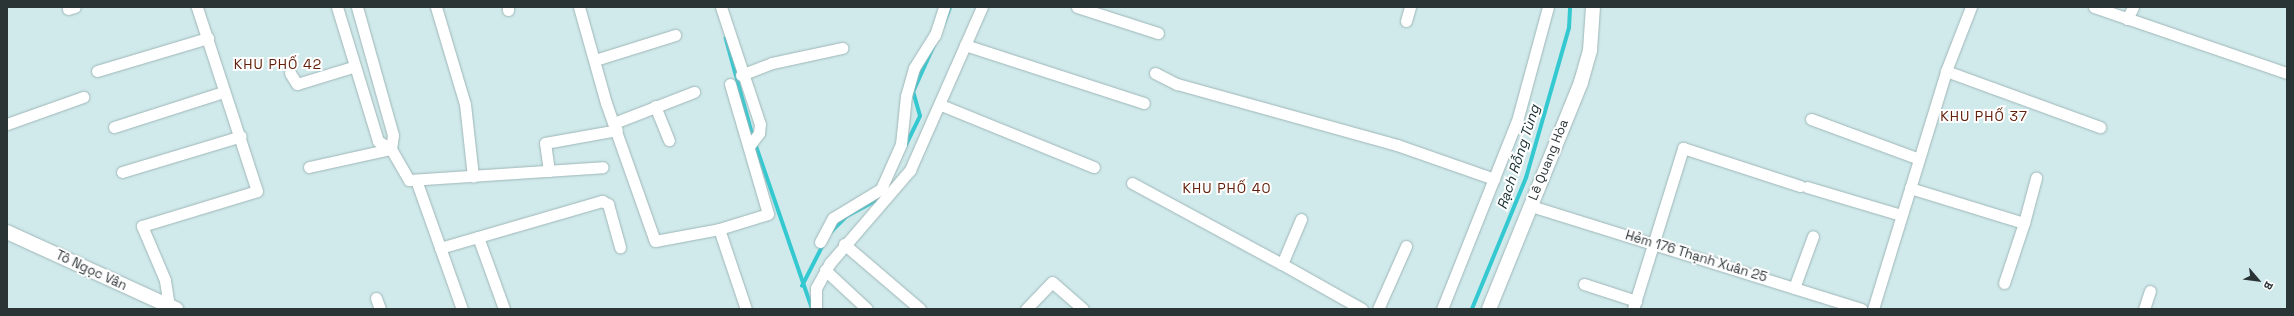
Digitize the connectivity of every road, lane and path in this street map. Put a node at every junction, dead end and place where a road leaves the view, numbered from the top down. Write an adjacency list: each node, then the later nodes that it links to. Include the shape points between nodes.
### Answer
1 (197, 7): 20 (street)
2 (337, 7): 24 (street)
3 (357, 7): 46 (street, via 393,135)
4 (436, 7): 53 (street, via 465,104)
5 (579, 7): 23 (street)
6 (721, 7): 30 (street)
7 (944, 7): 67 (street, via 935,35 914,68 906,96 900,144 881,189 833,218)
8 (982, 7): 21 (street)
9 (1077, 7): 18 (street)
10 (1410, 7): 17 (street)
11 (1548, 7): 55 (street, via 1517,120)
12 (1593, 7): 59 (street, Lê Quang Hòa, via 1587,61 1581,82)
13 (1971, 7): 26 (street)
14 (2094, 7): 16 (street)
15 (2133, 7): 16 (street)
16 (2127, 18): 29 (street)
17 (1406, 21)
18 (1158, 32)
19 (676, 35): 23 (street)
20 (208, 38): 25 (street); 32 (street)
21 (964, 45): 35 (street); 36 (street)
22 (842, 48): 30 (street, via 772,63)
23 (595, 60): 41 (street)
24 (353, 67): 27 (street, via 297,84); 46 (street, via 378,141)
25 (96, 71)
26 (1946, 71): 42 (street); 47 (street)
27 (290, 73)
28 (1154, 73): 55 (street, via 1177,84 1397,145)
29 (2287, 73)
30 (741, 75): 45 (street, via 760,124 759,133)
31 (730, 84): 45 (street)
32 (223, 92): 40 (street); 43 (street)
33 (694, 92): 37 (street)
34 (83, 97): 39 (street)
35 (1144, 103)
36 (941, 105): 48 (street); 69 (street, via 910,170)
37 (655, 106): 41 (street); 44 (street)
38 (1811, 119): 47 (street)
39 (7, 124)
40 (114, 127)
41 (615, 127): 51 (street, via 545,143); 63 (street, via 655,241)
42 (2100, 127)
43 (241, 136): 52 (street); 80 (street, via 257,191 142,226 165,280)
44 (669, 140)
45 (750, 143): 63 (street, via 768,214)
46 (391, 149): 49 (street); 56 (street, via 409,180)
47 (1919, 158): 58 (street)
48 (1094, 166)
49 (309, 167)
50 (603, 167): 51 (street)
51 (549, 170): 53 (street)
52 (122, 172)
53 (473, 177): 56 (street)
54 (2036, 178): 62 (street)
55 (1494, 179): 91 (street)
56 (416, 180): 72 (street)
57 (1132, 183): 73 (street)
58 (1910, 188): 60 (street); 62 (street)
59 (1531, 206): 68 (street, Hẻm 176 Thạnh Xuân 25); 92 (street, Lê Quang Hòa)
60 (1901, 215): 68 (street, via 1683,148); 94 (street)
61 (1301, 219): 73 (street)
62 (2024, 223): 75 (street)
63 (718, 229): 83 (street)
64 (7, 232): 80 (street, Tô Ngọc Vân)
65 (1813, 236): 77 (street)
66 (478, 237): 71 (street, via 602,201 608,204); 72 (street); 82 (street)
67 (820, 242)
68 (1654, 243): 77 (street, Hẻm 176 Thạnh Xuân 25); 79 (street)
69 (844, 244): 74 (street); 86 (street)
70 (1406, 246): 90 (street)
71 (620, 247)
72 (440, 248): 81 (street)
73 (1282, 264): 89 (street)
74 (825, 270): 84 (street, via 816,288); 85 (street)
75 (2004, 283)
76 (1584, 284): 79 (street)
77 (1794, 288): 93 (street, Hẻm 176 Thạnh Xuân 25)
78 (2150, 291): 95 (street)
79 (1635, 305)
80 (172, 308)
81 (462, 309)
82 (504, 309)
83 (746, 309)
84 (817, 309)
85 (867, 309)
86 (920, 309)
87 (1026, 309): 88 (street, via 1052,282)
88 (1083, 309)
89 (1362, 309)
90 (1378, 309)
91 (1442, 309)
92 (1489, 309)
93 (1861, 309)
94 (1873, 309)
95 (2144, 309)

